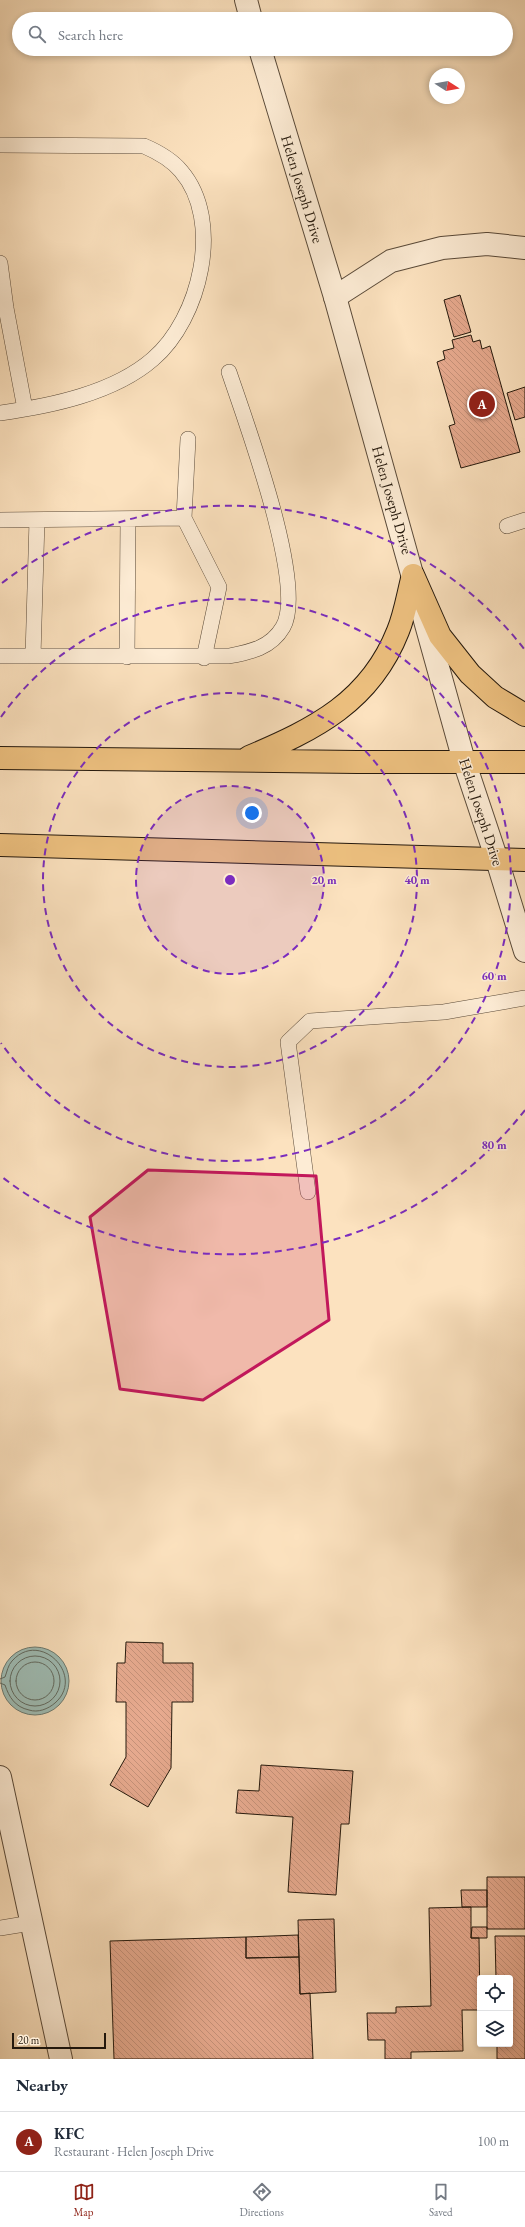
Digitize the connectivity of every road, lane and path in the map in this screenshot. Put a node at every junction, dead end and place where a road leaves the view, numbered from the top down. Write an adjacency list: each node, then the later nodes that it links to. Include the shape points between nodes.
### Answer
1 (246, 0): 2 (street)
2 (249, 12)
3 (262, 56): 7 (street, Helen Joseph Drive)
4 (0, 145): 9 (lane, via 144,146 163,155 182,172 196,196 204,232 202,264 191,306 173,337 153,359 119,383)
5 (525, 248): 7 (street, via 487,244 442,248 391,260)
6 (0, 263): 9 (lane)
7 (335, 298): 18 (street, Helen Joseph Drive)
8 (229, 372): 22 (lane, via 274,511 287,578 289,608 283,627 272,641 257,650)
9 (25, 410): 10 (lane)
10 (0, 412)
11 (188, 439): 12 (lane)
12 (184, 518): 13 (lane); 22 (lane, via 219,587)
13 (128, 519): 15 (lane); 21 (lane)
14 (0, 520): 15 (lane)
15 (37, 520): 20 (lane)
16 (525, 520): 17 (lane)
17 (507, 526)
18 (413, 575): 23 (main road, via 440,636 466,669 495,697); 25 (main road, via 398,631 380,666 355,698 320,724); 26 (street, Helen Joseph Drive)
19 (0, 656): 20 (lane)
20 (33, 656): 21 (lane)
21 (127, 657): 22 (lane)
22 (204, 658)
23 (525, 716)
24 (0, 758): 25 (main road)
25 (242, 760): 26 (main road)
26 (464, 761): 27 (main road); 29 (street, Helen Joseph Drive)
27 (525, 762)
28 (0, 845): 29 (main road)
29 (497, 860): 30 (main road); 31 (street, Helen Joseph Drive)
30 (525, 860)
31 (525, 952)
32 (525, 998): 33 (lane, via 444,1012 310,1021 288,1042)
33 (308, 1192)
34 (0, 1777): 35 (street)
35 (32, 1923): 36 (lane); 37 (street)
36 (0, 1928)
37 (61, 2059)

